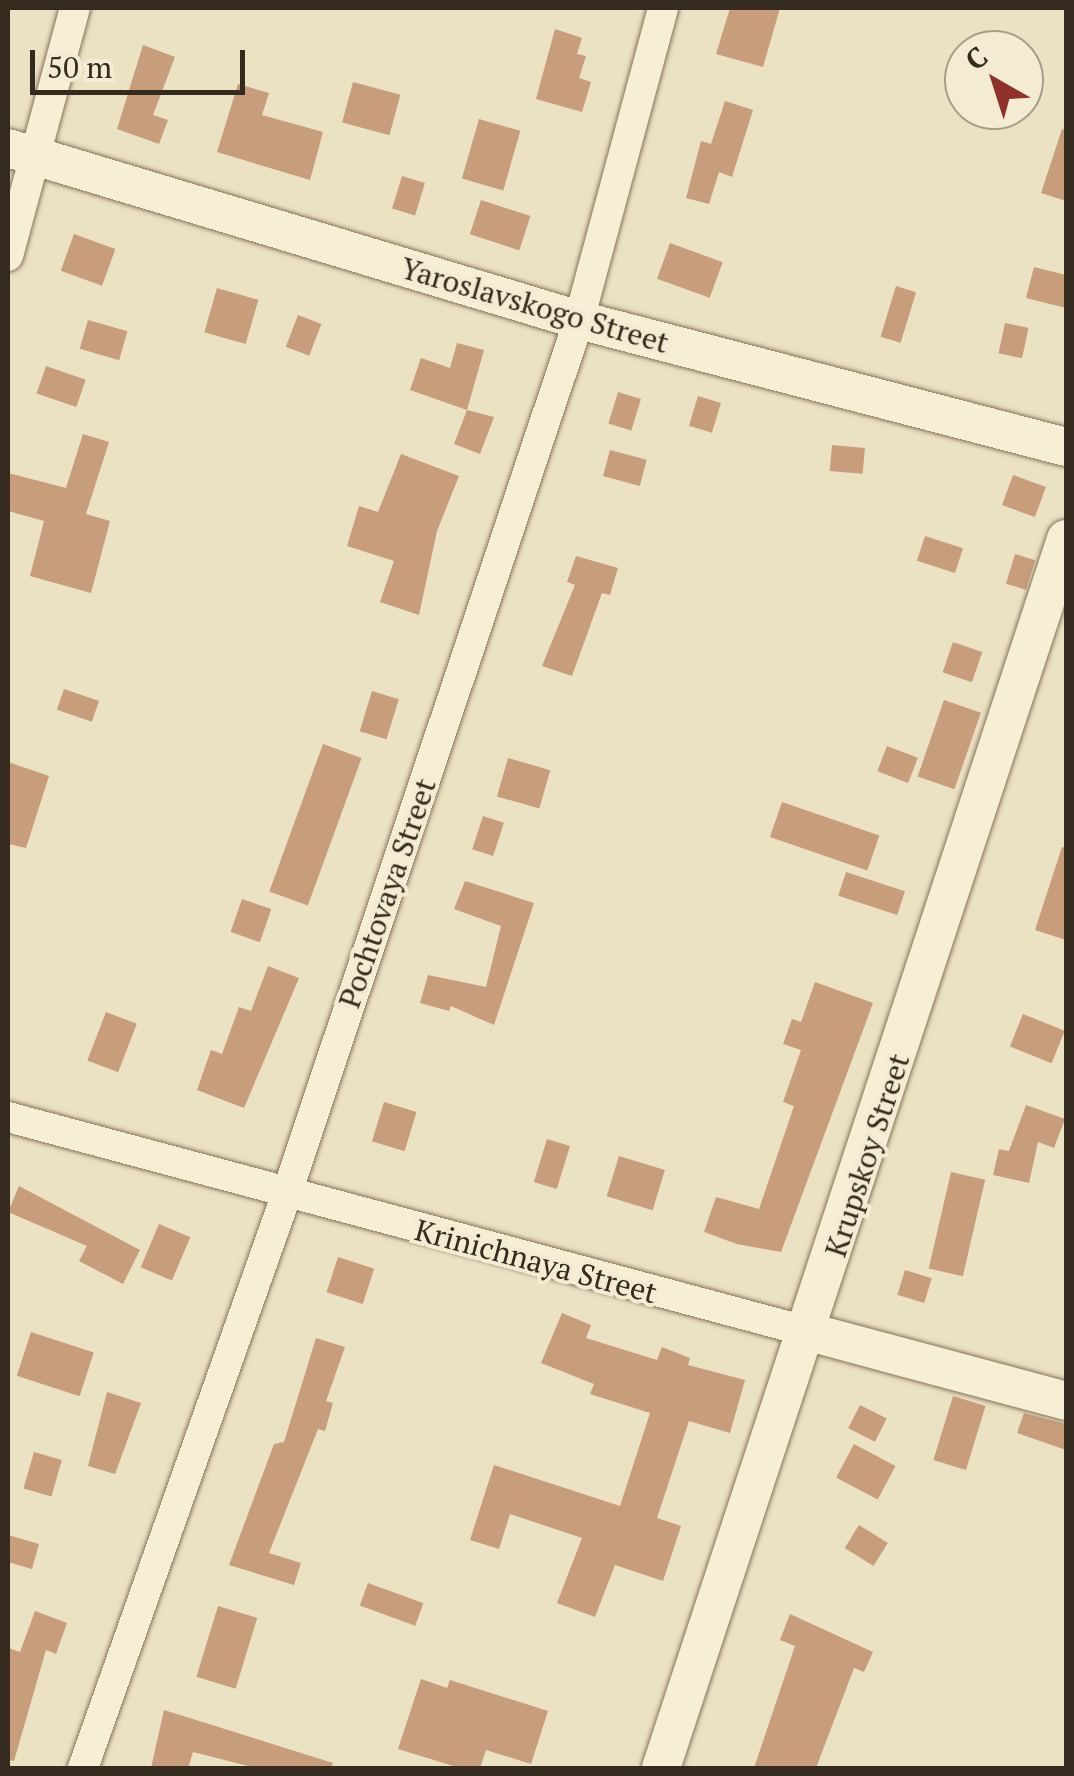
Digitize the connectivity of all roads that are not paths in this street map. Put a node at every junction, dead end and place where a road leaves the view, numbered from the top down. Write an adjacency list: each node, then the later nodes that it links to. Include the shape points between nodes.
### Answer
1 (74, 8): 3 (street)
2 (664, 8): 5 (street, Pochtovaya Street)
3 (22, 152): 4 (street); 5 (street, Yaroslavskogo Street)
4 (8, 256)
5 (580, 320): 6 (street, Yaroslavskogo Street); 9 (street, Pochtovaya Street)
6 (1066, 447)
7 (1066, 539): 10 (street, Krupskoy Street)
8 (8, 1116): 9 (street, Krinichnaya Street)
9 (286, 1196): 10 (street, Krinichnaya Street); 12 (street, Pochtovaya Street)
10 (809, 1332): 11 (street, Krinichnaya Street); 13 (street, Krupskoy Street)
11 (1066, 1401)
12 (83, 1768)
13 (661, 1768)

